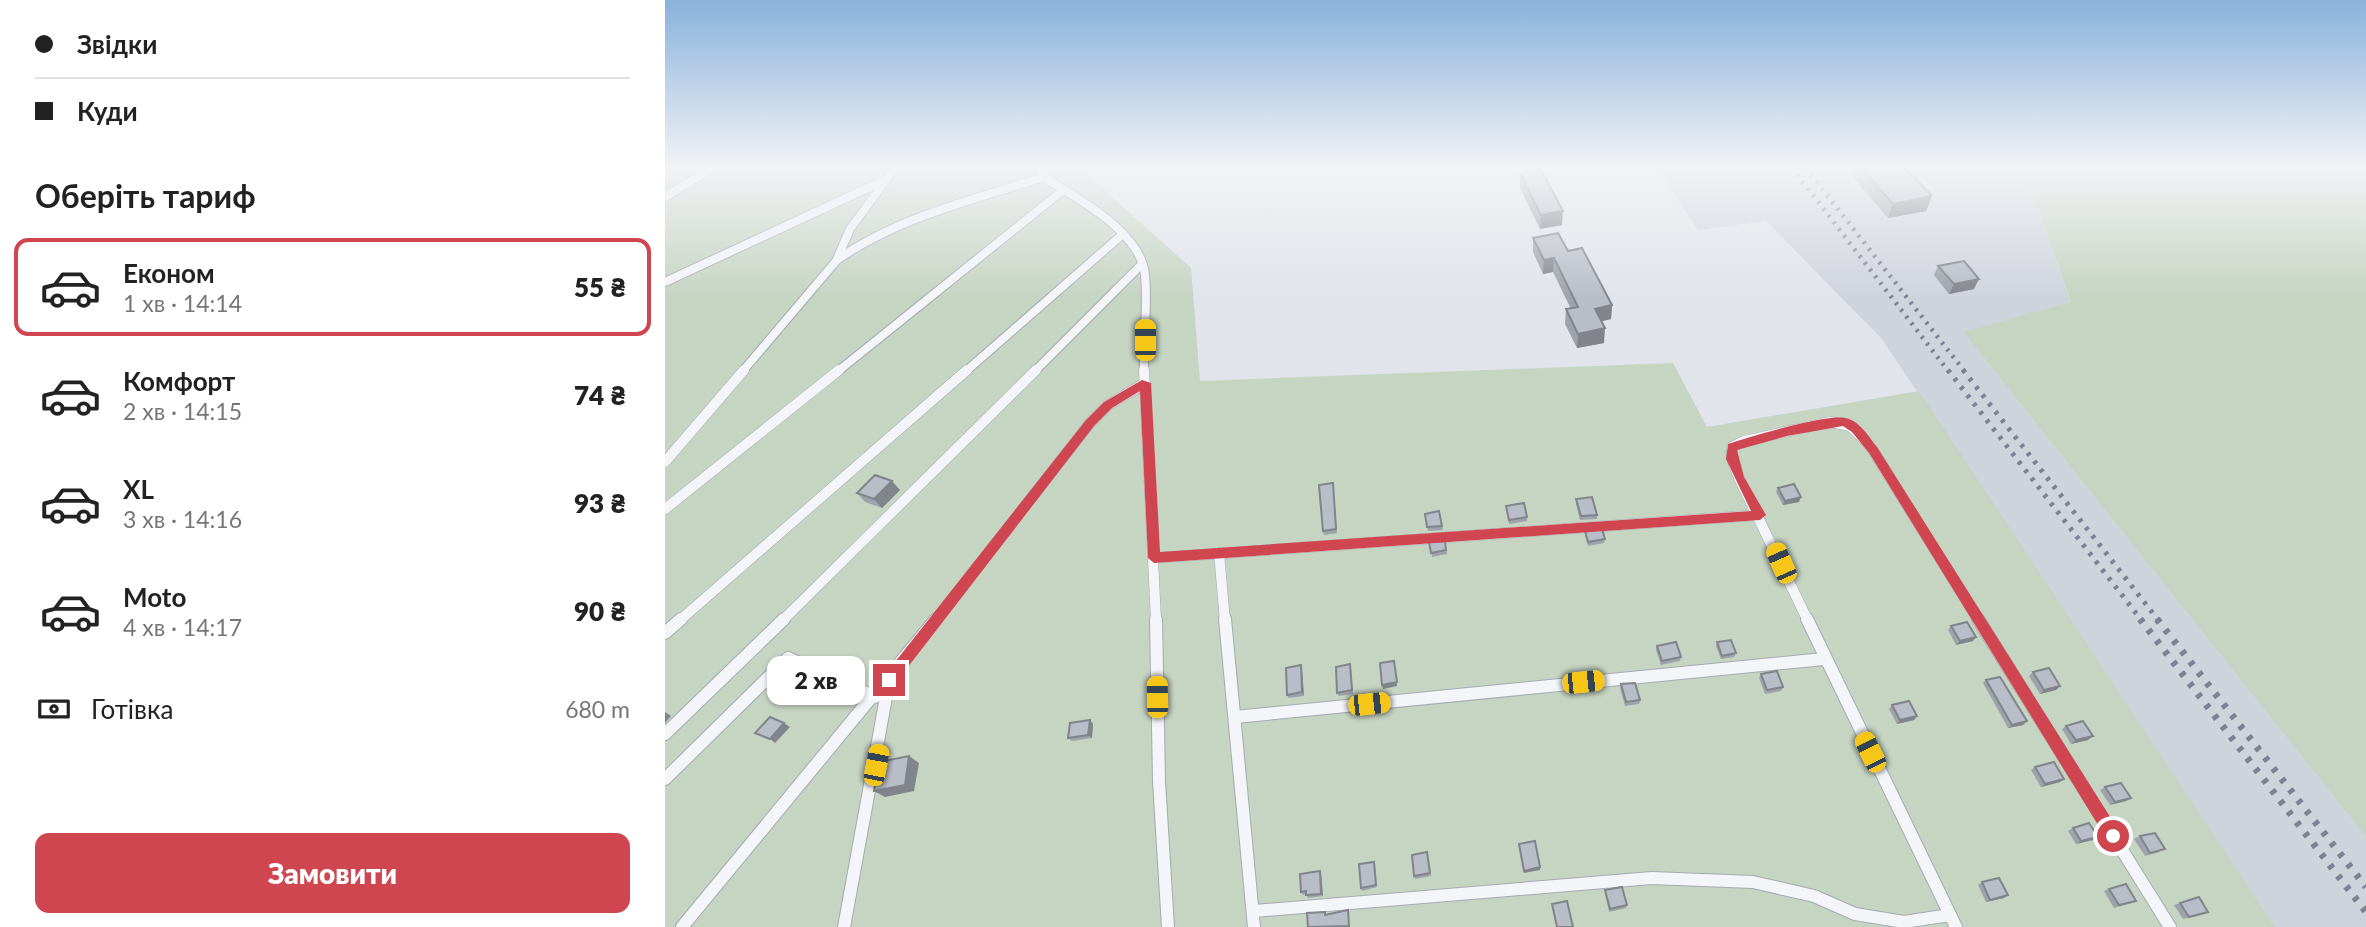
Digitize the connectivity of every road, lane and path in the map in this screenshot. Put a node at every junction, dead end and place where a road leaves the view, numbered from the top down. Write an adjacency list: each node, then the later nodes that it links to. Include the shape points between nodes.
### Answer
1 (818, 211): 9 (lane)
2 (863, 211): 7 (lane)
3 (939, 211): 7 (lane, via 866,239)
4 (1037, 211): 12 (lane)
5 (1095, 211): 6 (lane)
6 (1122, 234): 8 (lane); 16 (lane)
7 (837, 260): 11 (lane)
8 (1141, 265): 10 (lane, via 1145,272); 21 (lane)
9 (665, 282)
10 (1145, 383): 15 (lane); 18 (lane, via 1108,405 1090,423)
11 (665, 462)
12 (665, 509)
13 (1760, 515): 14 (lane); 17 (lane); 29 (lane, via 1739,478 1732,447 1830,422 1844,421 1856,429)
14 (1219, 553): 15 (lane); 20 (lane)
15 (1154, 558): 27 (lane)
16 (665, 633)
17 (1824, 659): 20 (lane); 24 (lane)
18 (889, 680): 19 (lane); 26 (lane)
19 (875, 696): 22 (lane, via 788,658); 25 (lane)
20 (1235, 717): 23 (lane)
21 (665, 734)
22 (665, 779)
23 (1254, 911): 24 (lane, via 1652,878 1753,883 1814,896 1855,914 1903,922); 28 (lane)
24 (1953, 921)
25 (682, 927)
26 (844, 927)
27 (1168, 927)
28 (1254, 927)
29 (2170, 927)

